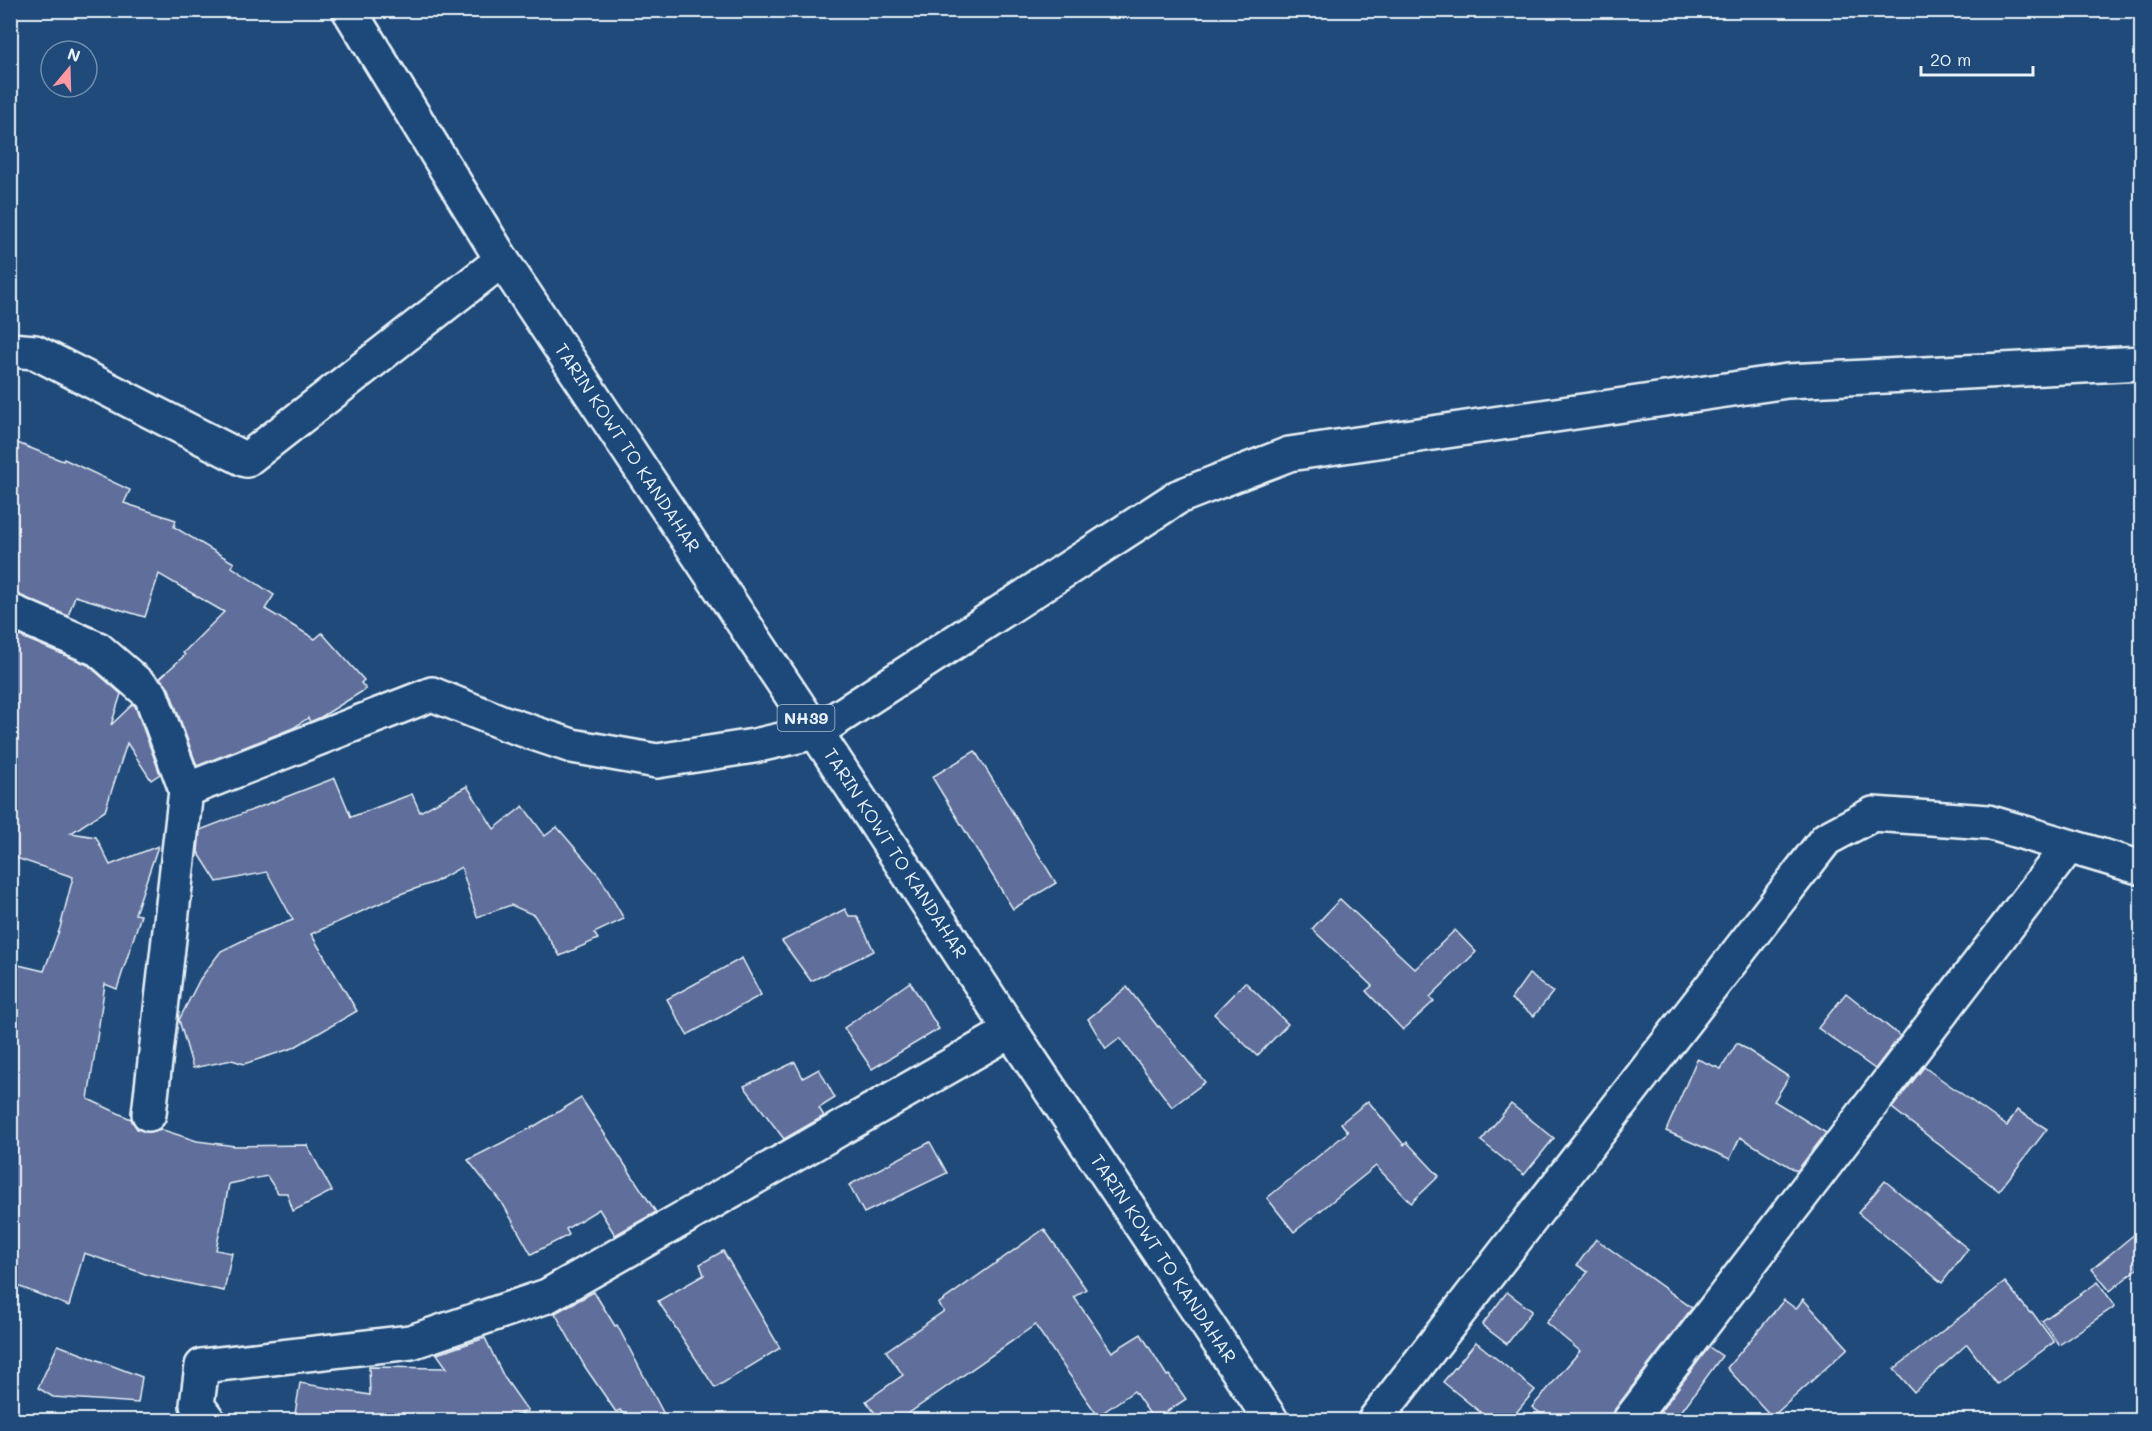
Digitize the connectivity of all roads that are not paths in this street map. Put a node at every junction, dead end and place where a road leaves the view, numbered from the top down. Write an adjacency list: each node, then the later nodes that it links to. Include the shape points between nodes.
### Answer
1 (349, 10): 2 (street, TARIN KOWT TO KANDAHAR / NH39)
2 (502, 260): 3 (street, via 246,460 35,352); 6 (street, TARIN KOWT TO KANDAHAR / NH39)
3 (10, 350)
4 (2142, 363): 6 (street, via 1787,381 1289,454 1178,497)
5 (10, 611): 7 (street, via 99,649 151,695)
6 (816, 732): 7 (street, via 657,761 572,746 432,694); 10 (street, TARIN KOWT TO KANDAHAR / NH39)
7 (186, 790): 11 (street)
8 (2068, 847): 9 (street); 14 (street, via 1988,822 1873,814 1826,839); 15 (street)
9 (2142, 868)
10 (1011, 1031): 12 (street, via 547,1296 411,1342 202,1366 197,1405); 13 (street, TARIN KOWT TO KANDAHAR / NH39)
11 (149, 1114)
12 (208, 1420)
13 (1271, 1420)
14 (1375, 1420)
15 (1629, 1420)

